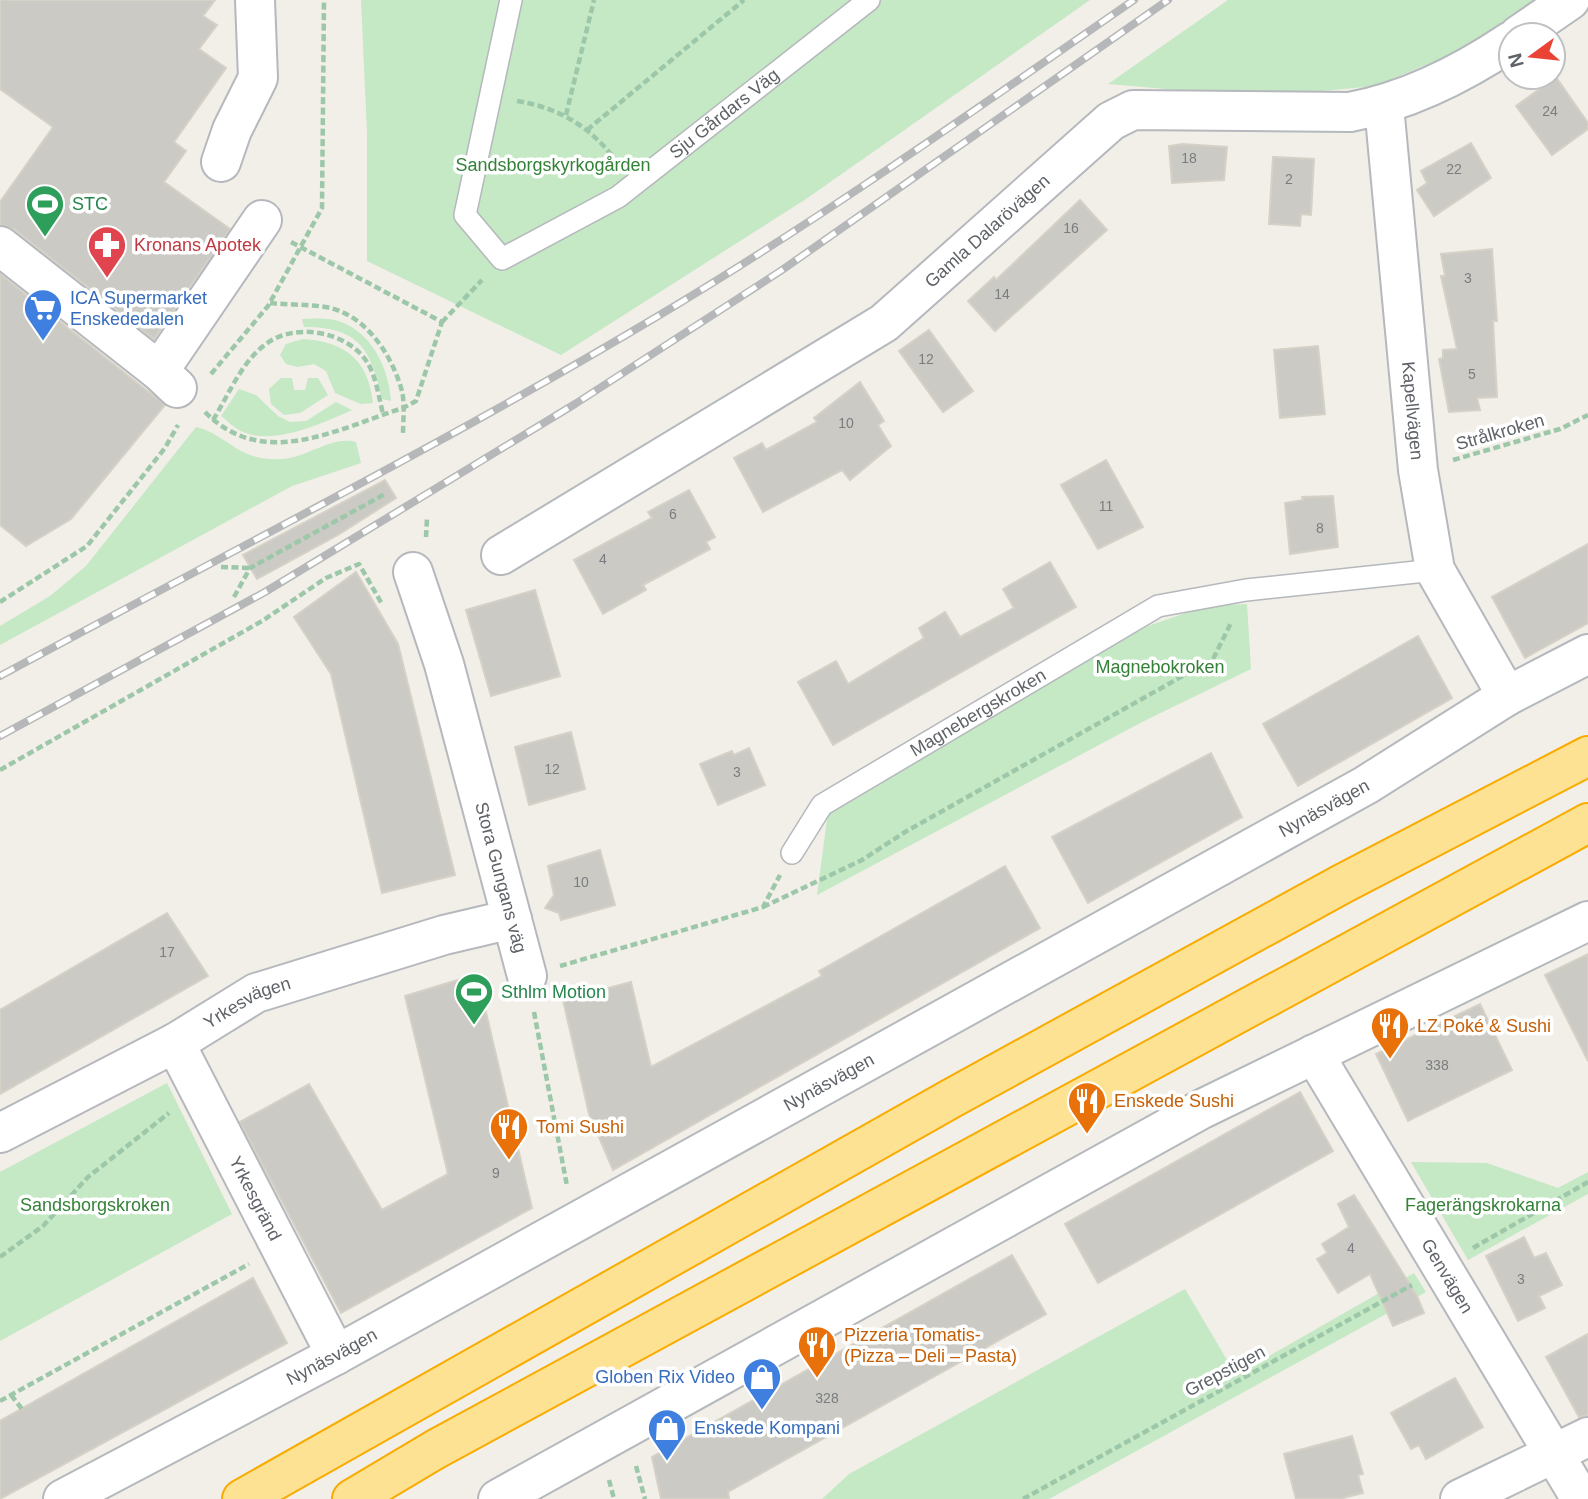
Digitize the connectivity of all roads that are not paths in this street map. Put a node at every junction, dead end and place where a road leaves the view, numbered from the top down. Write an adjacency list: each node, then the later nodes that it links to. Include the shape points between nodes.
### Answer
1 (255, 0): 8 (street, via 258,78)
2 (511, 0): 3 (lane, Sju Gårdars Väg, via 465,215 502,260 618,197)
3 (869, 0)
4 (1570, 0): 5 (street)
5 (1539, 21)
6 (1497, 49): 7 (street, Gamla Dalarövägen, via 1415,95)
7 (1384, 106): 11 (street, Gamla Dalarövägen, via 1350,112 1133,110 1111,121 884,323); 12 (street, Kapellvägen, via 1418,470)
8 (221, 162)
9 (262, 220): 10 (street, via 179,396)
10 (0, 246)
11 (501, 555)
12 (1435, 570): 15 (street, Kapellvägen); 18 (lane, Magnebergskroken, via 1246,590 1158,606 822,805)
13 (413, 572): 19 (street, Stora Gungans väg, via 444,664)
14 (1588, 653): 15 (street, Nynäsvägen)
15 (1507, 696): 25 (street, Nynäsvägen, via 1354,792)
16 (1588, 756): 29 (highway, via 1342,884 952,1098)
17 (1588, 822): 30 (highway)
18 (792, 853)
19 (512, 919): 21 (street, Stora Gungans väg); 22 (street, Yrkesvägen, via 444,935 256,993)
20 (1588, 921): 23 (street)
21 (527, 976)
22 (175, 1043): 24 (street, Yrkesvägen); 25 (street, Yrkesgränd)
23 (1314, 1054): 27 (street, Genvägen); 31 (street, via 1202,1109)
24 (0, 1133)
25 (337, 1355): 28 (street, Nynäsvägen)
26 (1588, 1437): 27 (street)
27 (1555, 1454): 32 (street); 33 (street, Genvägen)
28 (63, 1499)
29 (242, 1499)
30 (352, 1499)
31 (498, 1499)
32 (1460, 1499)
33 (1581, 1499)

